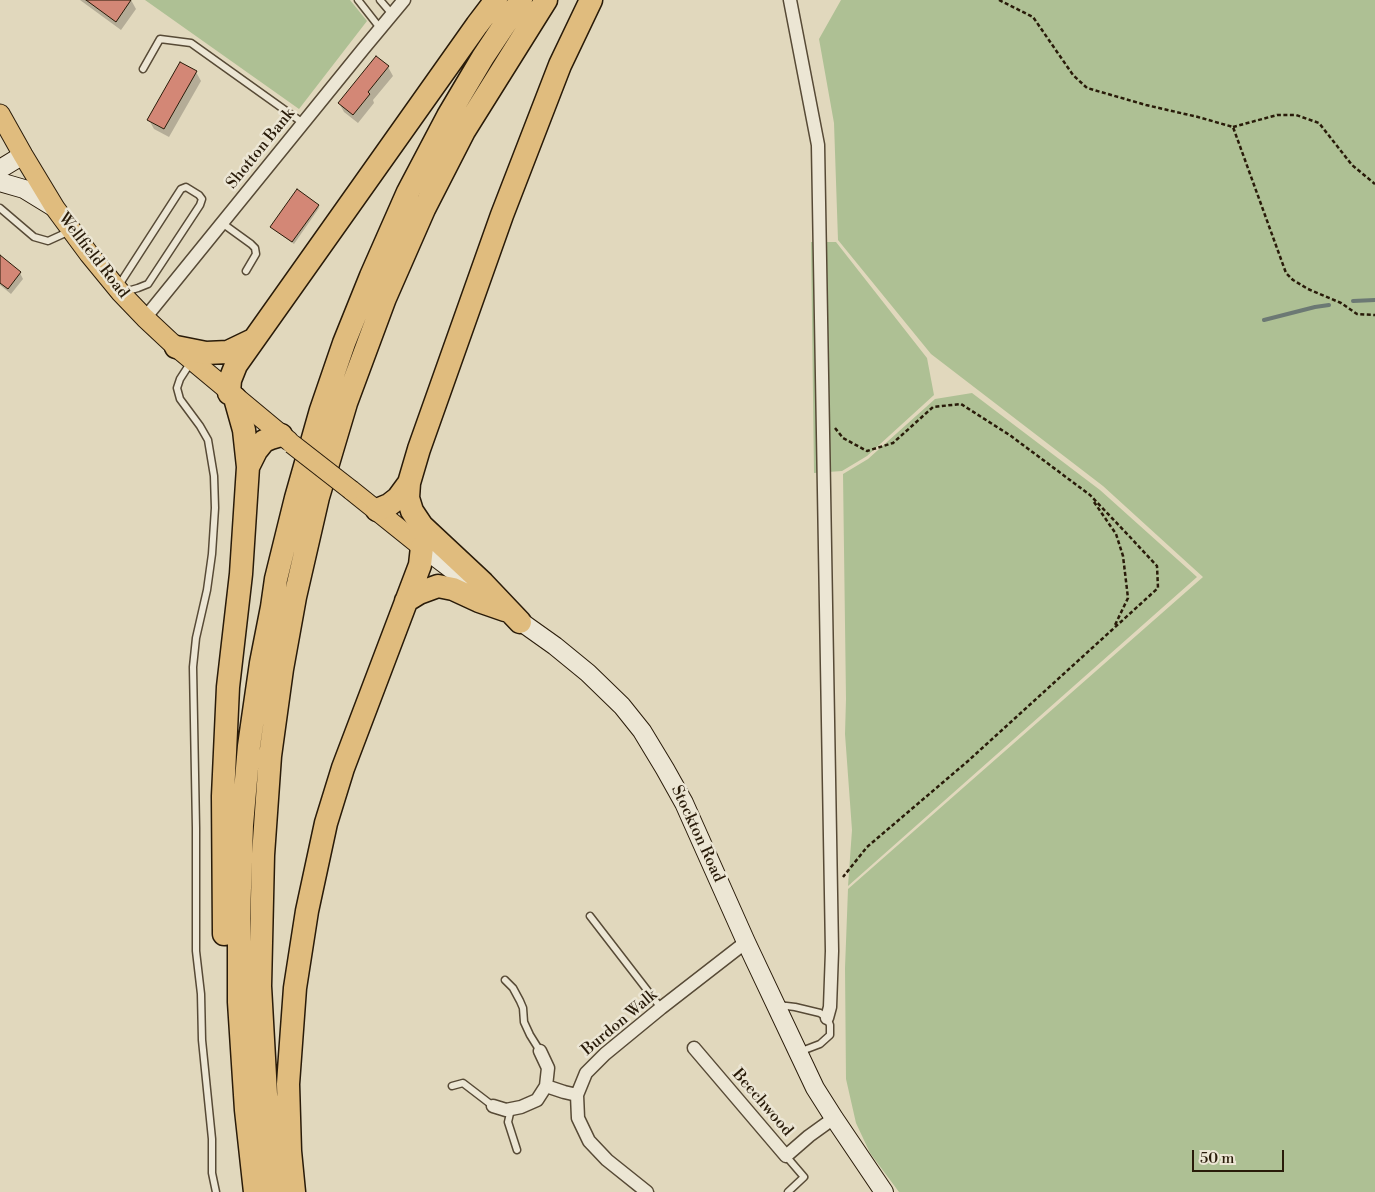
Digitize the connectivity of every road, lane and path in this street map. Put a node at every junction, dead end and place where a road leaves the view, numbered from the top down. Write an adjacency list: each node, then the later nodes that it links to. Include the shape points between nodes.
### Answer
1 (358, 0): 11 (lane)
2 (380, 0): 10 (lane)
3 (404, 0): 10 (street, Shotton Bank)
4 (496, 0): 28 (highway)
5 (521, 0): 56 (highway, via 448,116 408,192 378,259 321,410 276,579 249,746 242,825 239,1002)
6 (546, 0): 62 (highway, via 464,131 424,209 385,298 343,412 318,497 297,588 270,756 263,855 260,986 266,1094)
7 (590, 0): 34 (highway, via 560,65 502,215)
8 (790, 0): 31 (street, via 818,146)
9 (999, 0): 15 (path, via 1033,17 1073,75 1087,88)
10 (392, 14): 11 (street, Shotton Bank)
11 (380, 28): 14 (street, Shotton Bank)
12 (144, 69): 14 (lane, via 160,39 191,44)
13 (0, 114): 16 (main road)
14 (303, 123): 22 (street, Shotton Bank)
15 (1233, 127): 19 (path, via 1276,115 1296,115 1319,123 1352,165); 26 (path, via 1286,273 1308,289 1358,314)
16 (23, 155): 17 (main road); 21 (main road)
17 (0, 170)
18 (0, 182): 21 (main road, Wellfield Road, via 24,189)
19 (1375, 184)
20 (0, 208): 23 (lane, via 34,236 48,241)
21 (55, 208): 23 (main road, Wellfield Road)
22 (222, 223): 24 (lane, via 255,248 256,254); 27 (street, Shotton Bank)
23 (71, 231): 25 (main road, Wellfield Road)
24 (246, 270)
25 (119, 291): 25 (lane, via 148,284 200,205 202,199 199,195 186,187 182,189); 27 (main road, Wellfield Road)
26 (1375, 314)
27 (145, 318): 29 (main road, Wellfield Road)
28 (253, 340): 29 (highway, via 228,352); 30 (highway, via 230,380)
29 (184, 354): 30 (main road, Wellfield Road); 60 (lane, via 177,388 180,399 208,440 214,476 212,554 193,667 196,951)
30 (232, 395): 32 (main road, Wellfield Road); 33 (highway, via 244,430)
31 (823, 413): 35 (path, via 843,438 867,451 893,443 933,407 961,404 1011,436); 41 (street)
32 (287, 439): 33 (highway, via 264,441); 36 (main road, Wellfield Road, bridge)
33 (248, 467): 56 (highway, via 241,574 228,687 223,796 224,952 232,1061)
34 (409, 483): 36 (highway, via 398,498); 39 (highway, via 408,498 412,512 422,526)
35 (1090, 495): 40 (path, via 1116,534 1122,556 1128,598); 40 (path, via 1157,566 1158,588)
36 (377, 510): 37 (main road, Wellfield Road)
37 (422, 547): 38 (highway, via 420,565); 39 (main road, Stockton Road)
38 (406, 601): 39 (highway, via 438,586 453,589); 63 (highway, via 340,777 326,823 307,911 295,988 288,1084)
39 (513, 616): 43 (main road, Stockton Road, via 588,673 642,731 684,803)
40 (1115, 627): 41 (path, via 968,761 867,847)
41 (831, 892): 47 (street, via 832,951)
42 (590, 916): 46 (lane)
43 (746, 942): 45 (main road, Stockton Road); 46 (street, Burdon Walk)
44 (505, 980): 49 (lane, via 520,1001 524,1022)
45 (776, 1005): 47 (lane, via 820,1013); 50 (main road, Stockton Road)
46 (661, 1008): 53 (street, Burdon Walk, via 598,1060 586,1073)
47 (827, 1018): 50 (lane, via 830,1035 820,1044)
48 (694, 1048): 59 (street, Beechwood)
49 (540, 1051): 52 (street, via 548,1068)
50 (797, 1052): 57 (main road, Stockton Road)
51 (452, 1086): 54 (lane, via 463,1084)
52 (546, 1086): 53 (street); 55 (street, via 537,1100)
53 (578, 1095): 64 (street, Burdon Walk, via 578,1118 589,1141)
54 (492, 1106): 55 (street)
55 (512, 1109): 58 (lane, via 508,1122)
56 (246, 1110): 61 (highway)
57 (834, 1118): 59 (street, Beechwood); 66 (main road, Stockton Road)
58 (517, 1150)
59 (786, 1156): 65 (lane, via 804,1177)
60 (216, 1192)
61 (255, 1192)
62 (277, 1192)
63 (294, 1192)
64 (647, 1192)
65 (788, 1192)
66 (884, 1192)

